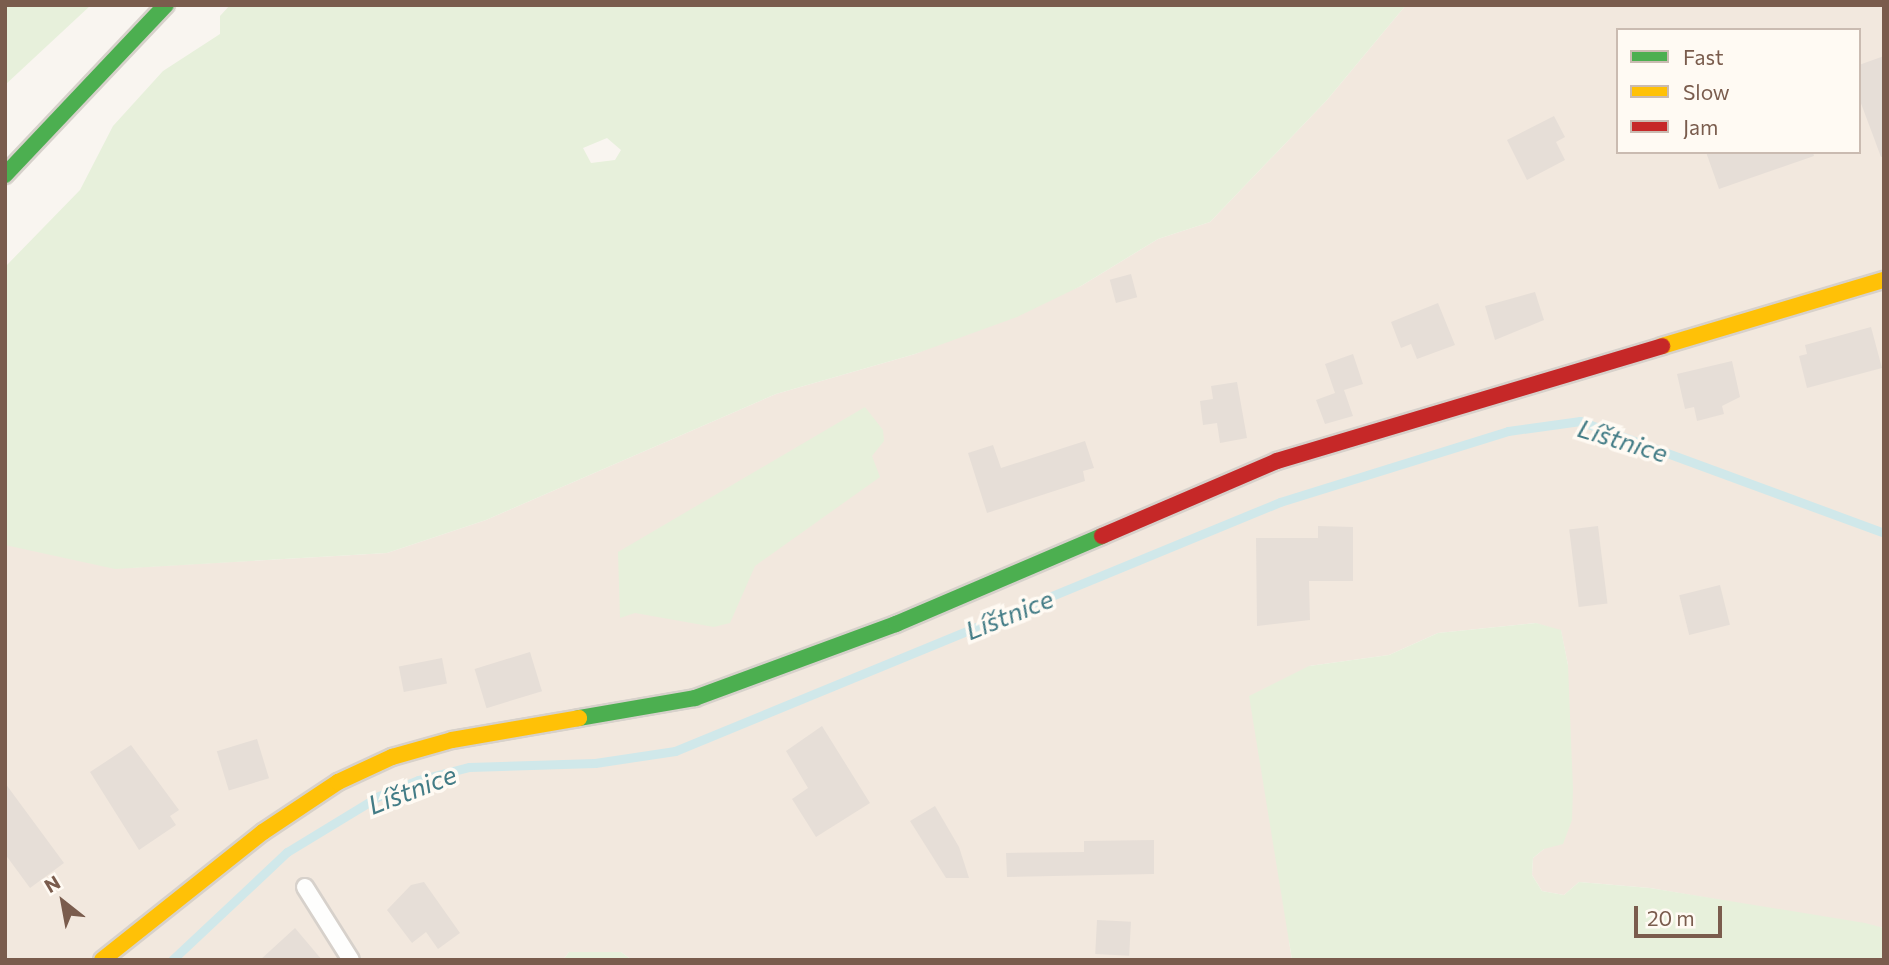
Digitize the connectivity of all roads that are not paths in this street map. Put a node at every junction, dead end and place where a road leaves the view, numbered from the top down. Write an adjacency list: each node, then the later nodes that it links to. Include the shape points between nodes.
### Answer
1 (166, 5): 2 (street)
2 (5, 175)
3 (1884, 280): 5 (street, via 1277,461 896,624 695,698 452,740 393,757 338,782 263,832)
4 (305, 887): 6 (lane)
5 (102, 960)
6 (351, 960)

